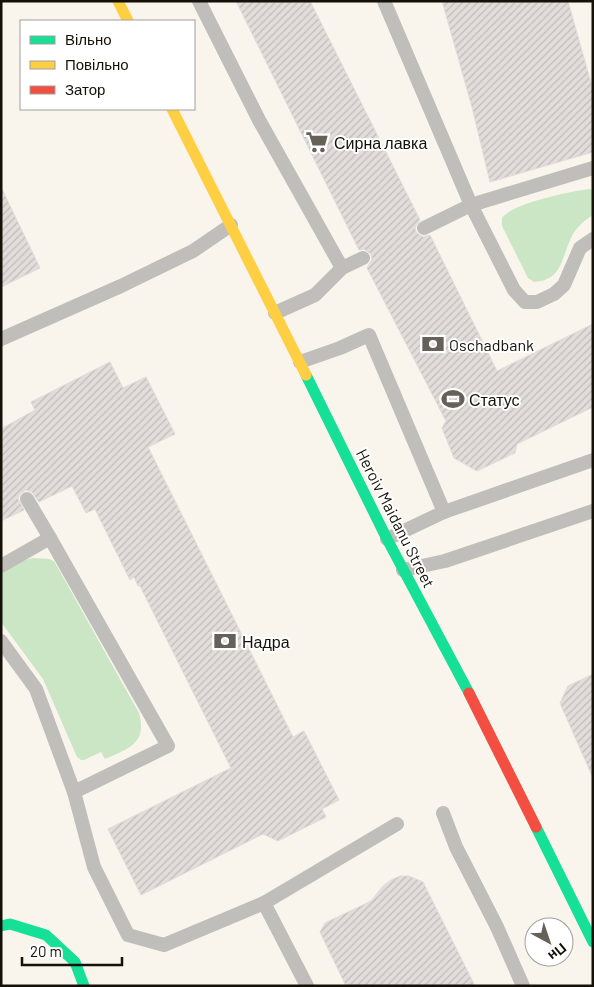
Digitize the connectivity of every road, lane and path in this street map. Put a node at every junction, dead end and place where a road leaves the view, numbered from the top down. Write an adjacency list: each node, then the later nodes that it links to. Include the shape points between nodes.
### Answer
1 (118, 1): 4 (main road)
2 (199, 1): 12 (lane, via 259,120)
3 (384, 1): 7 (lane)
4 (128, 20)
5 (173, 110): 8 (main road, Heroiv Maidanu Street)
6 (593, 168): 7 (lane)
7 (470, 205): 9 (lane); 10 (lane, via 514,290 525,302 537,302 564,285 580,248)
8 (231, 226): 13 (main road, Heroiv Maidanu Street); 14 (lane, via 193,251)
9 (424, 228)
10 (593, 239)
11 (363, 258): 12 (lane)
12 (342, 268): 13 (lane, via 315,295)
13 (275, 313): 15 (main road, Heroiv Maidanu Street)
14 (1, 339)
15 (300, 362): 19 (lane, via 369,335); 21 (main road, Heroiv Maidanu Street)
16 (593, 460): 19 (lane)
17 (26, 499): 20 (lane)
18 (593, 511): 23 (lane, via 445,561)
19 (444, 512): 21 (lane)
20 (50, 538): 22 (lane); 25 (lane, via 168,746)
21 (387, 539): 23 (main road, Heroiv Maidanu Street)
22 (1, 566)
23 (403, 570): 30 (main road, Heroiv Maidanu Street)
24 (1, 641): 25 (lane, via 36,689)
25 (74, 792): 28 (lane, via 94,867 128,935 164,945)
26 (443, 813): 33 (lane)
27 (397, 824): 28 (lane)
28 (264, 902): 32 (lane)
29 (1, 926): 31 (main road, via 10,924 46,935 75,962)
30 (593, 942)
31 (84, 986)
32 (307, 986)
33 (523, 986)

